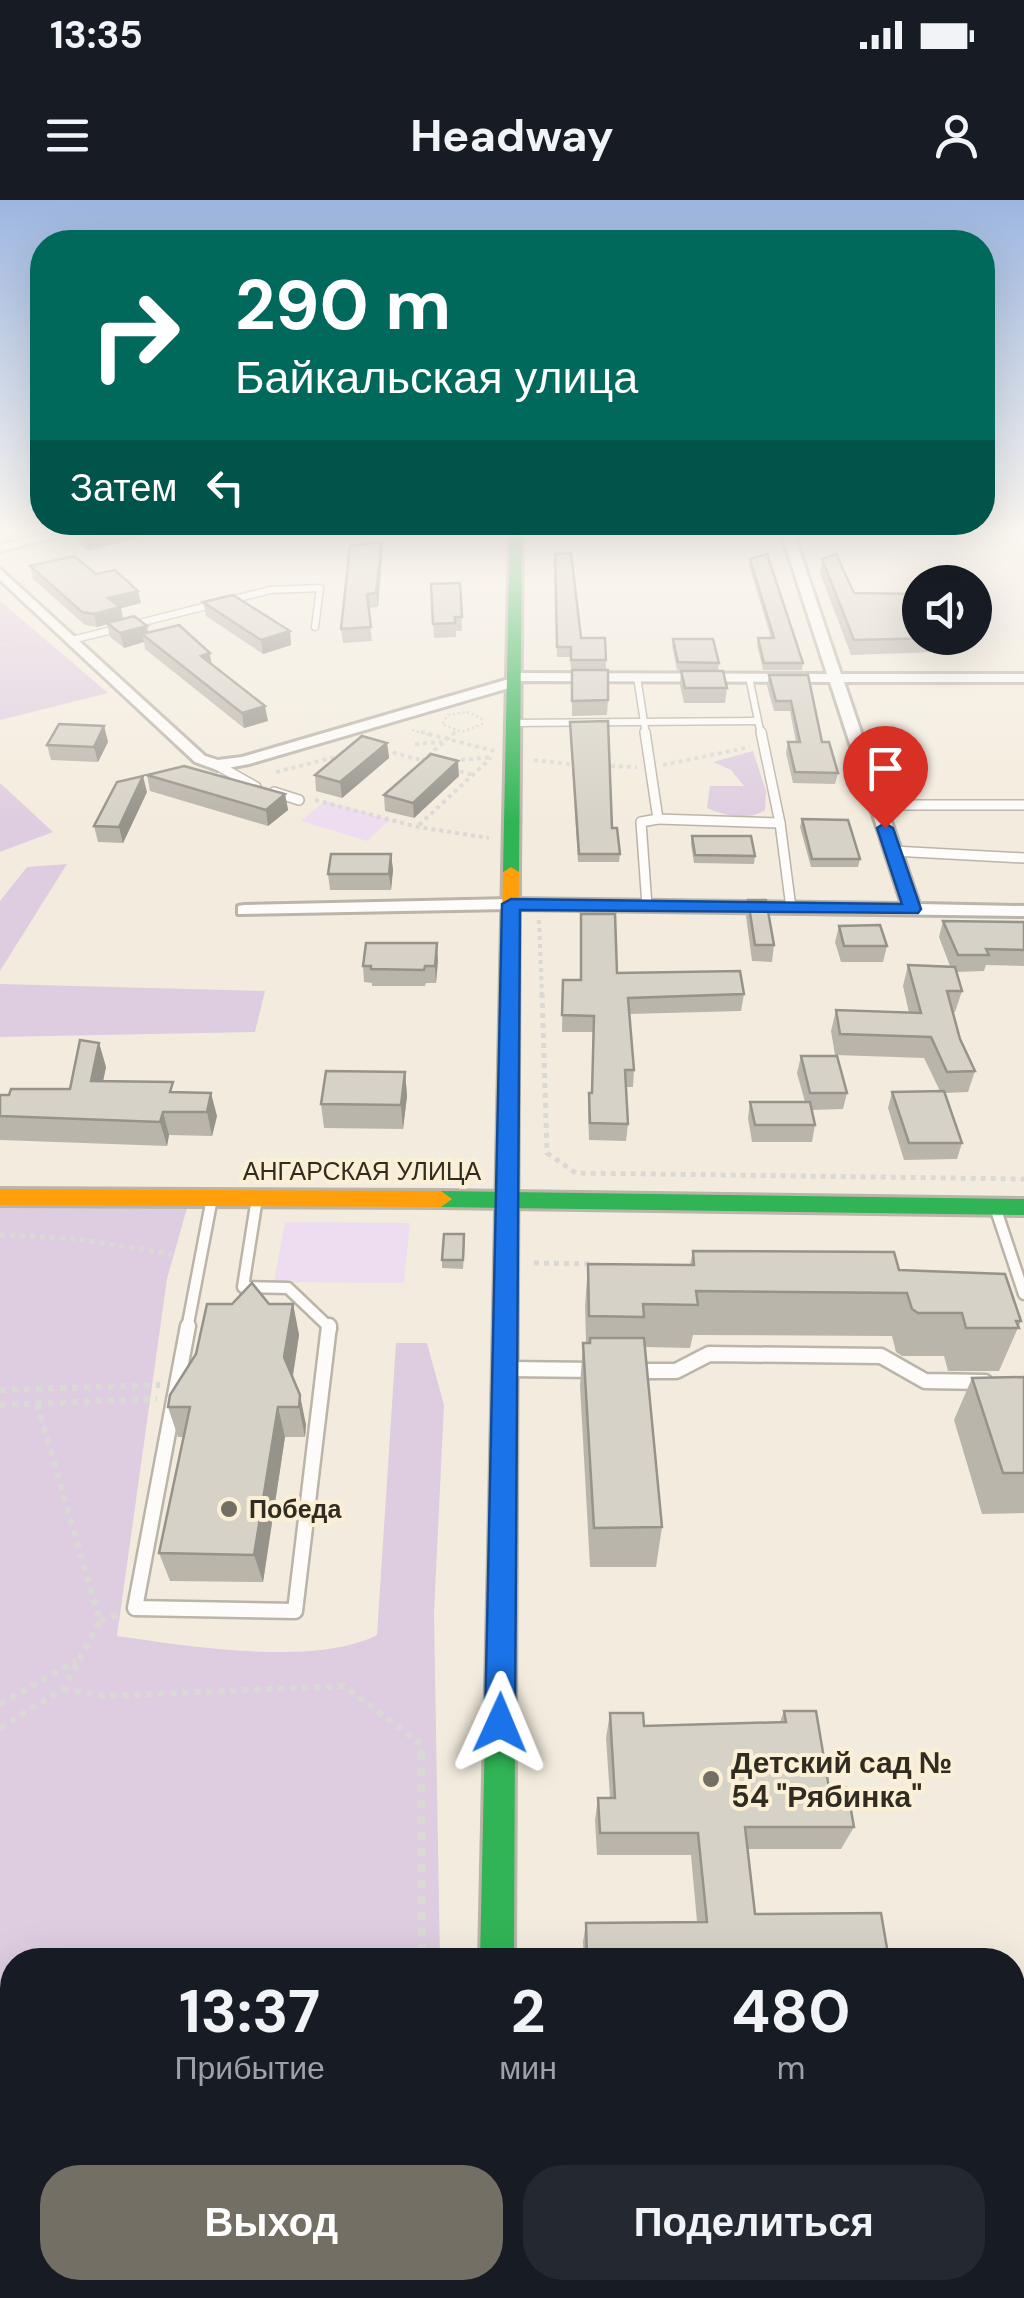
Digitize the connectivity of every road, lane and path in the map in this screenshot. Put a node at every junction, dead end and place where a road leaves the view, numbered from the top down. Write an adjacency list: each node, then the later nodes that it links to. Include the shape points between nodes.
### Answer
1 (58, 627): 5 (street)
2 (124, 627): 5 (lane)
3 (515, 627): 11 (street)
4 (819, 627): 9 (street)
5 (72, 640): 6 (path); 26 (street, via 200,759)
6 (0, 645)
7 (637, 677): 8 (street); 11 (street); 12 (lane)
8 (749, 678): 9 (street); 14 (lane)
9 (836, 678): 10 (street); 32 (street)
10 (1024, 678)
11 (514, 679): 13 (street); 26 (street)
12 (643, 721): 13 (lane); 14 (lane); 28 (lane)
13 (514, 722): 22 (street)
14 (756, 722): 19 (lane)
15 (400, 726): 17 (path)
16 (456, 731): 16 (path, via 445,727 444,718 466,712 483,721); 17 (path)
17 (446, 740): 18 (path); 22 (path); 23 (path)
18 (415, 744)
19 (762, 745): 28 (path); 35 (lane)
20 (375, 747): 23 (path)
21 (358, 752): 30 (path)
22 (501, 755): 25 (path); 29 (path); 29 (path, via 445,764); 37 (street)
23 (422, 760): 24 (path)
24 (430, 763)
25 (576, 764)
26 (217, 765): 30 (lane)
27 (595, 765): 28 (path)
28 (650, 768): 34 (lane)
29 (473, 775): 36 (path)
30 (244, 783): 31 (lane)
31 (299, 800): 36 (path, via 326,800)
32 (878, 805): 33 (lane); 38 (street)
33 (1024, 805)
34 (658, 820): 35 (lane); 42 (lane, via 641,822)
35 (780, 823): 43 (lane)
36 (418, 827): 37 (path)
37 (512, 840): 40 (street)
38 (893, 851): 39 (lane); 44 (street)
39 (1024, 858)
40 (511, 904): 41 (street); 45 (street); 51 (street)
41 (538, 905): 42 (street); 47 (path, via 546,1154 576,1173)
42 (647, 906): 43 (street)
43 (791, 908): 44 (street)
44 (912, 909): 46 (street)
45 (244, 910)
46 (1024, 911)
47 (1024, 1179)
48 (0, 1197): 49 (street, АНГАРСКАЯ УЛИЦА)
49 (212, 1198): 50 (street, АНГАРСКАЯ УЛИЦА); 64 (lane)
50 (257, 1198): 51 (street, АНГАРСКАЯ УЛИЦА); 64 (lane, via 243,1286 288,1288 331,1328 295,1611 135,1608)
51 (506, 1199): 52 (street, АНГАРСКАЯ УЛИЦА); 56 (street)
52 (995, 1207): 53 (street, АНГАРСКАЯ УЛИЦА); 58 (lane)
53 (1024, 1208)
54 (0, 1236): 55 (path, via 78,1239)
55 (172, 1254)
56 (506, 1262): 57 (path); 59 (street)
57 (604, 1264)
58 (1024, 1294)
59 (505, 1368): 60 (lane); 72 (street)
60 (608, 1370)
61 (625, 1370): 62 (lane, via 676,1371 709,1354 881,1356 925,1381)
62 (1004, 1382)
63 (0, 1390): 64 (path)
64 (176, 1392): 65 (path)
65 (37, 1404): 66 (path); 67 (path, via 100,1620)
66 (0, 1405)
67 (79, 1660): 68 (path); 69 (path)
68 (63, 1689): 70 (path); 71 (path, via 104,1696 344,1686 421,1744)
69 (0, 1704)
70 (0, 1728)
71 (422, 1948)
72 (497, 1948)

